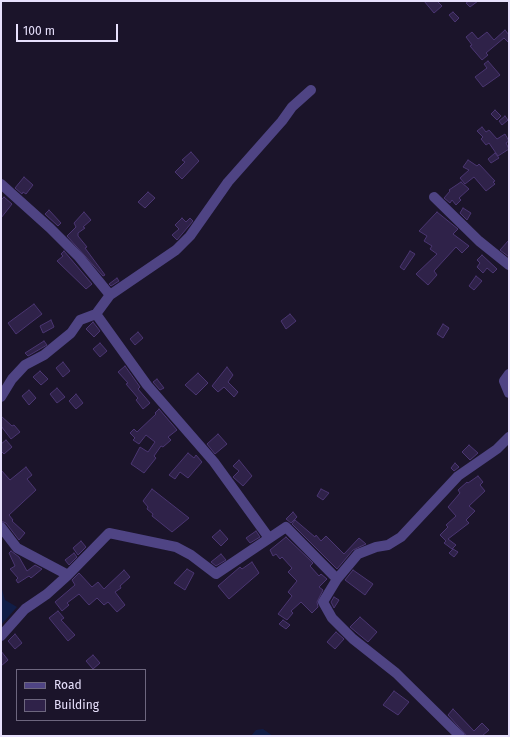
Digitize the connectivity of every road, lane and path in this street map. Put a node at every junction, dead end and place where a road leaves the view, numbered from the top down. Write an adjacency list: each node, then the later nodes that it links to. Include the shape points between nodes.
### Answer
1 (311, 90): 5 (street, via 292,107 228,182 190,236 176,250)
2 (1, 184): 5 (street, via 74,252)
3 (434, 197): 4 (street, via 479,241)
4 (509, 265)
5 (110, 295): 6 (street)
6 (96, 314): 9 (street, via 80,320 71,333 44,356 25,366 12,379); 12 (street, via 147,385 214,462)
7 (509, 374): 8 (street, via 504,381)
8 (509, 393)
9 (1, 397)
10 (509, 437): 14 (street, via 497,449 458,476 401,537 388,545 358,554)
11 (1, 527): 13 (street, via 17,548)
12 (269, 538): 13 (street, via 216,574 176,547 110,533); 14 (street, via 286,527)
13 (68, 575): 15 (street, via 25,609)
14 (337, 579): 16 (street, via 323,602 332,618 396,674)
15 (1, 636)
16 (460, 736)

